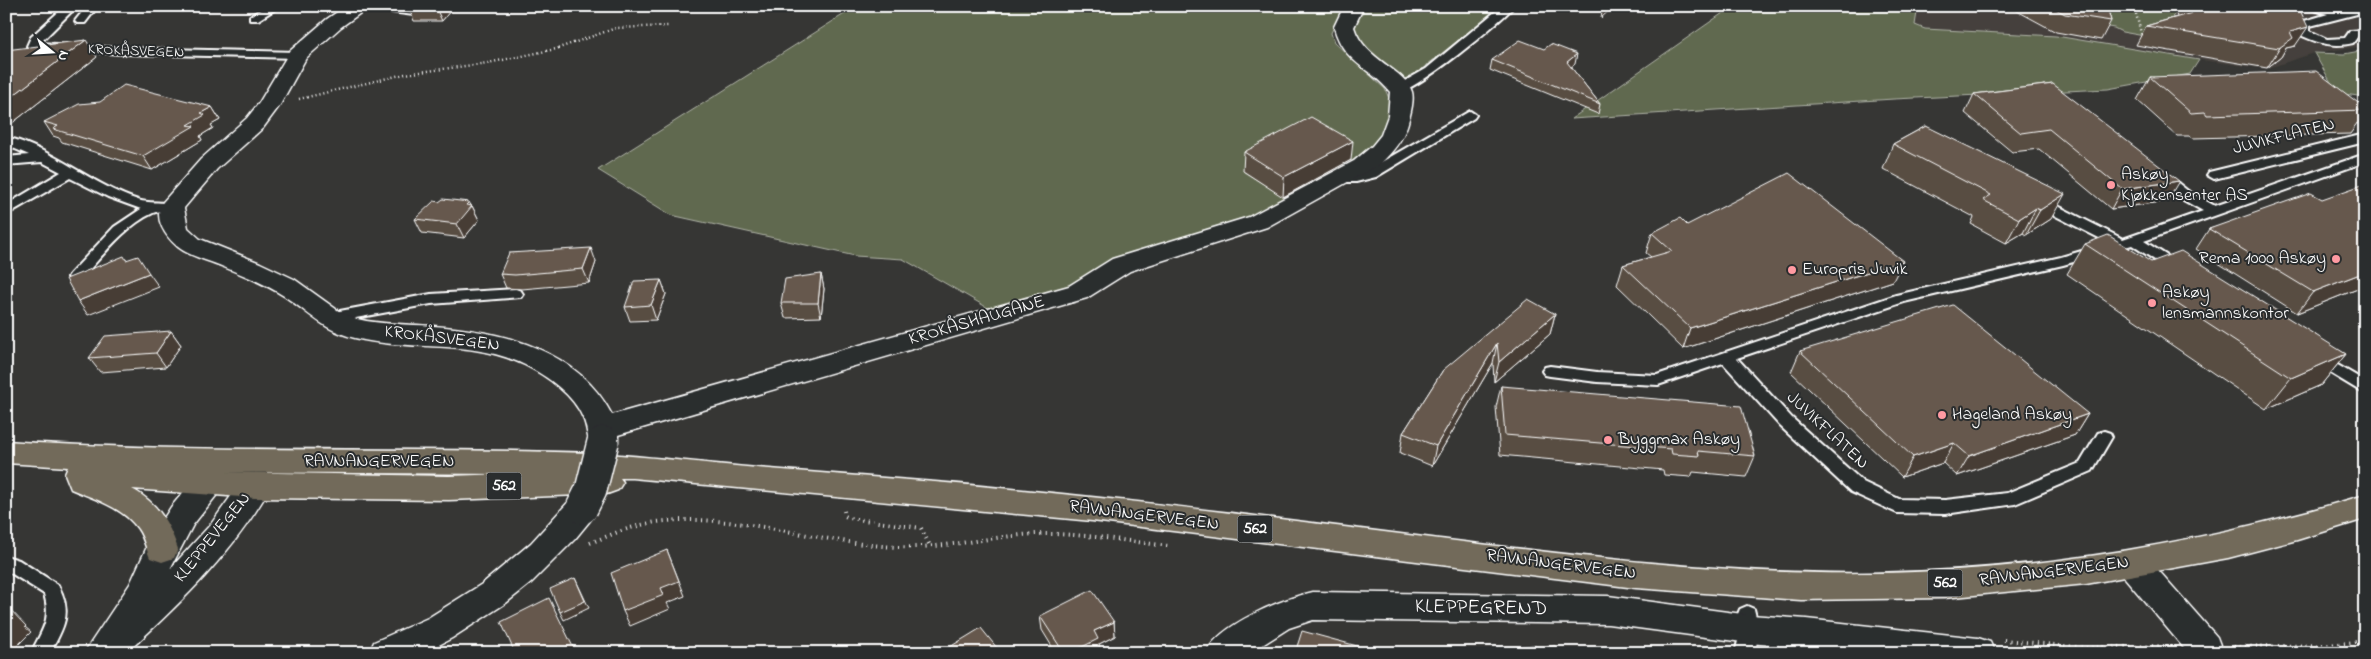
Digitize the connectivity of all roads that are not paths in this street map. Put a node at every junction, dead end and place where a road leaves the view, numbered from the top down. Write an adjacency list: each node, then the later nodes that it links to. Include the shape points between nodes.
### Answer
1 (93, 6): 13 (lane, KROKÅSVEGEN)
2 (276, 6): 12 (lane)
3 (360, 6): 15 (street, via 334,23)
4 (369, 6): 10 (lane)
5 (1354, 6): 18 (street, via 1344,27 1348,42)
6 (1509, 6): 18 (lane, via 1430,71)
7 (2306, 6): 11 (lane)
8 (72, 8): 16 (lane, KROKÅSVEGEN, via 35,39 33,46)
9 (2365, 9): 11 (lane)
10 (421, 12)
11 (2342, 14): 14 (lane, via 2339,22); 14 (lane, via 2305,24 2304,33 2326,42 2349,41)
12 (254, 18)
13 (81, 21)
14 (2360, 33)
15 (297, 55): 16 (lane, KROKÅSVEGEN); 32 (street, via 255,123)
16 (260, 56): 17 (lane, KROKÅSVEGEN, via 226,63)
17 (30, 57)
18 (1400, 89): 30 (street, KROKÅSHAUGANE, via 1399,115 1391,140 1374,158)
19 (1470, 115): 30 (lane, KROKÅSHAUGANE, via 1370,174)
20 (2365, 138): 22 (lane, JUVIKFLATEN)
21 (6, 141): 23 (lane)
22 (2296, 155): 27 (lane); 29 (lane, JUVIKFLATEN)
23 (41, 158): 25 (lane); 28 (lane)
24 (2365, 158): 27 (lane)
25 (6, 161)
26 (2146, 164): 34 (lane, via 2183,194)
27 (2326, 171): 34 (lane)
28 (69, 174): 32 (lane); 33 (lane)
29 (2214, 175)
30 (1337, 178): 44 (street, KROKÅSHAUGANE, via 1258,222 1121,265 1078,292)
31 (2028, 196): 35 (lane)
32 (161, 208): 36 (lane, via 120,230); 39 (street, KROKÅSVEGEN, via 178,235 191,245 286,285)
33 (6, 211)
34 (2214, 211): 35 (lane)
35 (2128, 242): 37 (lane); 41 (lane, via 2063,261 1901,298)
36 (75, 277)
37 (2191, 277)
38 (516, 294): 39 (lane, KROKÅSVEGEN, via 431,299)
39 (329, 318): 44 (street, KROKÅSVEGEN, via 362,330 460,338 496,343 528,353 562,374 583,393 594,409)
40 (2307, 352): 43 (lane)
41 (1726, 356): 42 (lane, via 1658,380); 45 (lane, JUVIKFLATEN, via 1786,422 1857,487 1898,506 1945,507 2009,499 2086,467)
42 (1550, 371)
43 (2365, 388)
44 (603, 436): 57 (street, bridge, via 591,490 582,508 551,546 440,629)
45 (2104, 437)
46 (6, 452): 49 (main road, RAVNANGERVEGEN / 562)
47 (6, 470): 48 (main road, RAVNANGERVEGEN / 562)
48 (65, 473): 50 (main road, RAVNANGERVEGEN / 562); 52 (main road, via 127,499 149,517)
49 (252, 474): 50 (main road, RAVNANGERVEGEN / 562); 54 (main road, RAVNANGERVEGEN / 562, via 450,488 752,479 1059,505 1602,571 1757,584 1937,584 2010,579); 60 (street, KLEPPEVEGEN, via 224,530 198,561 166,596)
50 (208, 484): 52 (street, KLEPPEVEGEN, via 182,516)
51 (2365, 507): 54 (main road, RAVNANGERVEGEN / 562, via 2221,547)
52 (162, 549): 60 (street, KLEPPEVEGEN, via 144,591)
53 (6, 563): 59 (lane, via 52,590 58,609 54,628)
54 (2132, 563): 58 (street)
55 (1747, 632): 56 (street, KLEPPEGREND); 61 (street, KLEPPEGREND, via 1608,610 1313,606 1277,616)
56 (1986, 646)
57 (397, 650)
58 (2206, 650)
59 (40, 653)
60 (101, 653)
61 (1223, 653)

